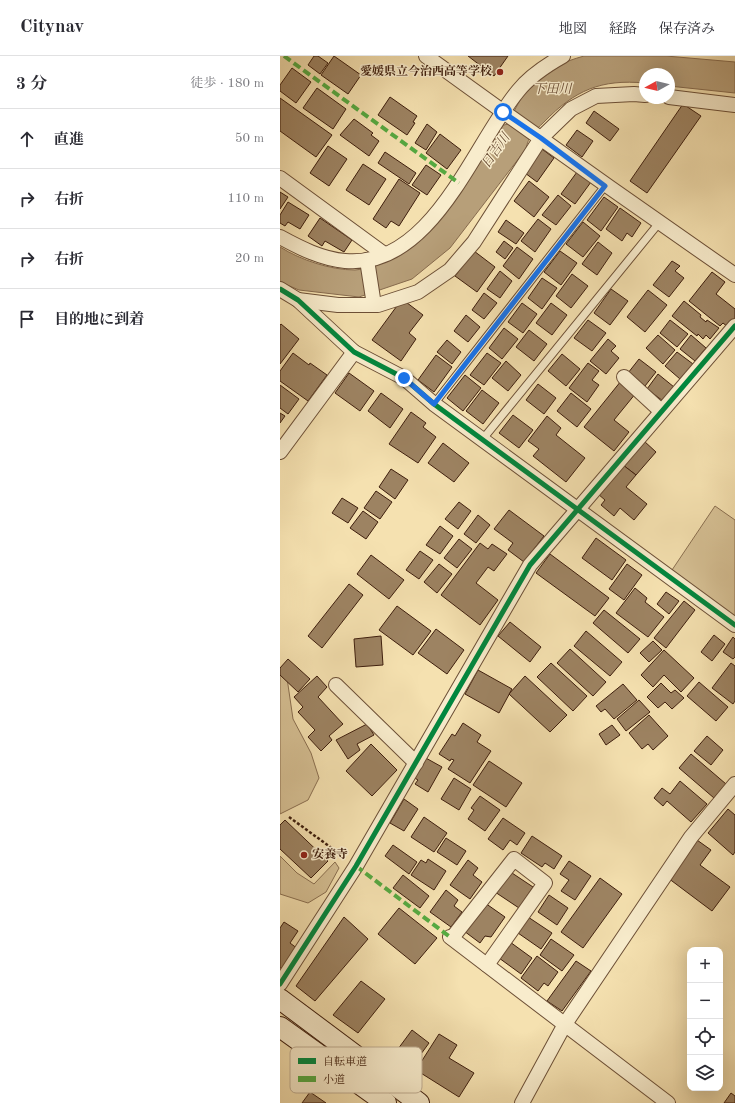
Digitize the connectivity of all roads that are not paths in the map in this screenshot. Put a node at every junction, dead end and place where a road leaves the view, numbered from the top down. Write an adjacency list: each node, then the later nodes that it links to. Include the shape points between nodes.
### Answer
1 (426, 56): 6 (street)
2 (562, 56): 6 (street, via 540,69 518,90)
3 (639, 94): 7 (street, via 596,96 571,109)
4 (675, 98): 5 (street)
5 (735, 105)
6 (503, 112): 7 (street); 12 (street, via 468,170 432,219 412,239)
7 (541, 137): 9 (street); 17 (street, via 474,242 450,270 418,292)
8 (280, 178): 12 (street)
9 (605, 186): 10 (street); 21 (lane)
10 (659, 223): 14 (street); 23 (lane)
11 (280, 237): 13 (street, via 323,257 346,262)
12 (384, 254): 13 (street)
13 (367, 260): 17 (street)
14 (735, 275)
15 (280, 289): 16 (street)
16 (298, 300): 17 (street, via 338,305); 19 (street)
17 (374, 305)
18 (735, 326): 22 (street)
19 (354, 352): 21 (street, via 404,378); 24 (street)
20 (624, 377): 22 (street)
21 (434, 404): 23 (street)
22 (661, 411): 25 (street)
23 (482, 440): 25 (street)
24 (280, 452)
25 (576, 510): 26 (street); 28 (street, via 530,565)
26 (735, 625)
27 (336, 685): 28 (street)
28 (416, 763): 31 (street, via 356,866)
29 (735, 784): 33 (street, via 691,837)
30 (487, 965): 30 (street, via 451,938 514,859 545,883); 33 (street)
31 (280, 984)
32 (280, 999): 36 (street)
33 (564, 1024): 41 (street); 42 (street)
34 (280, 1027): 35 (street)
35 (308, 1047)
36 (344, 1047)
37 (372, 1093): 39 (street)
38 (406, 1093): 40 (street)
39 (386, 1103)
40 (419, 1103)
41 (522, 1103)
42 (668, 1103)

